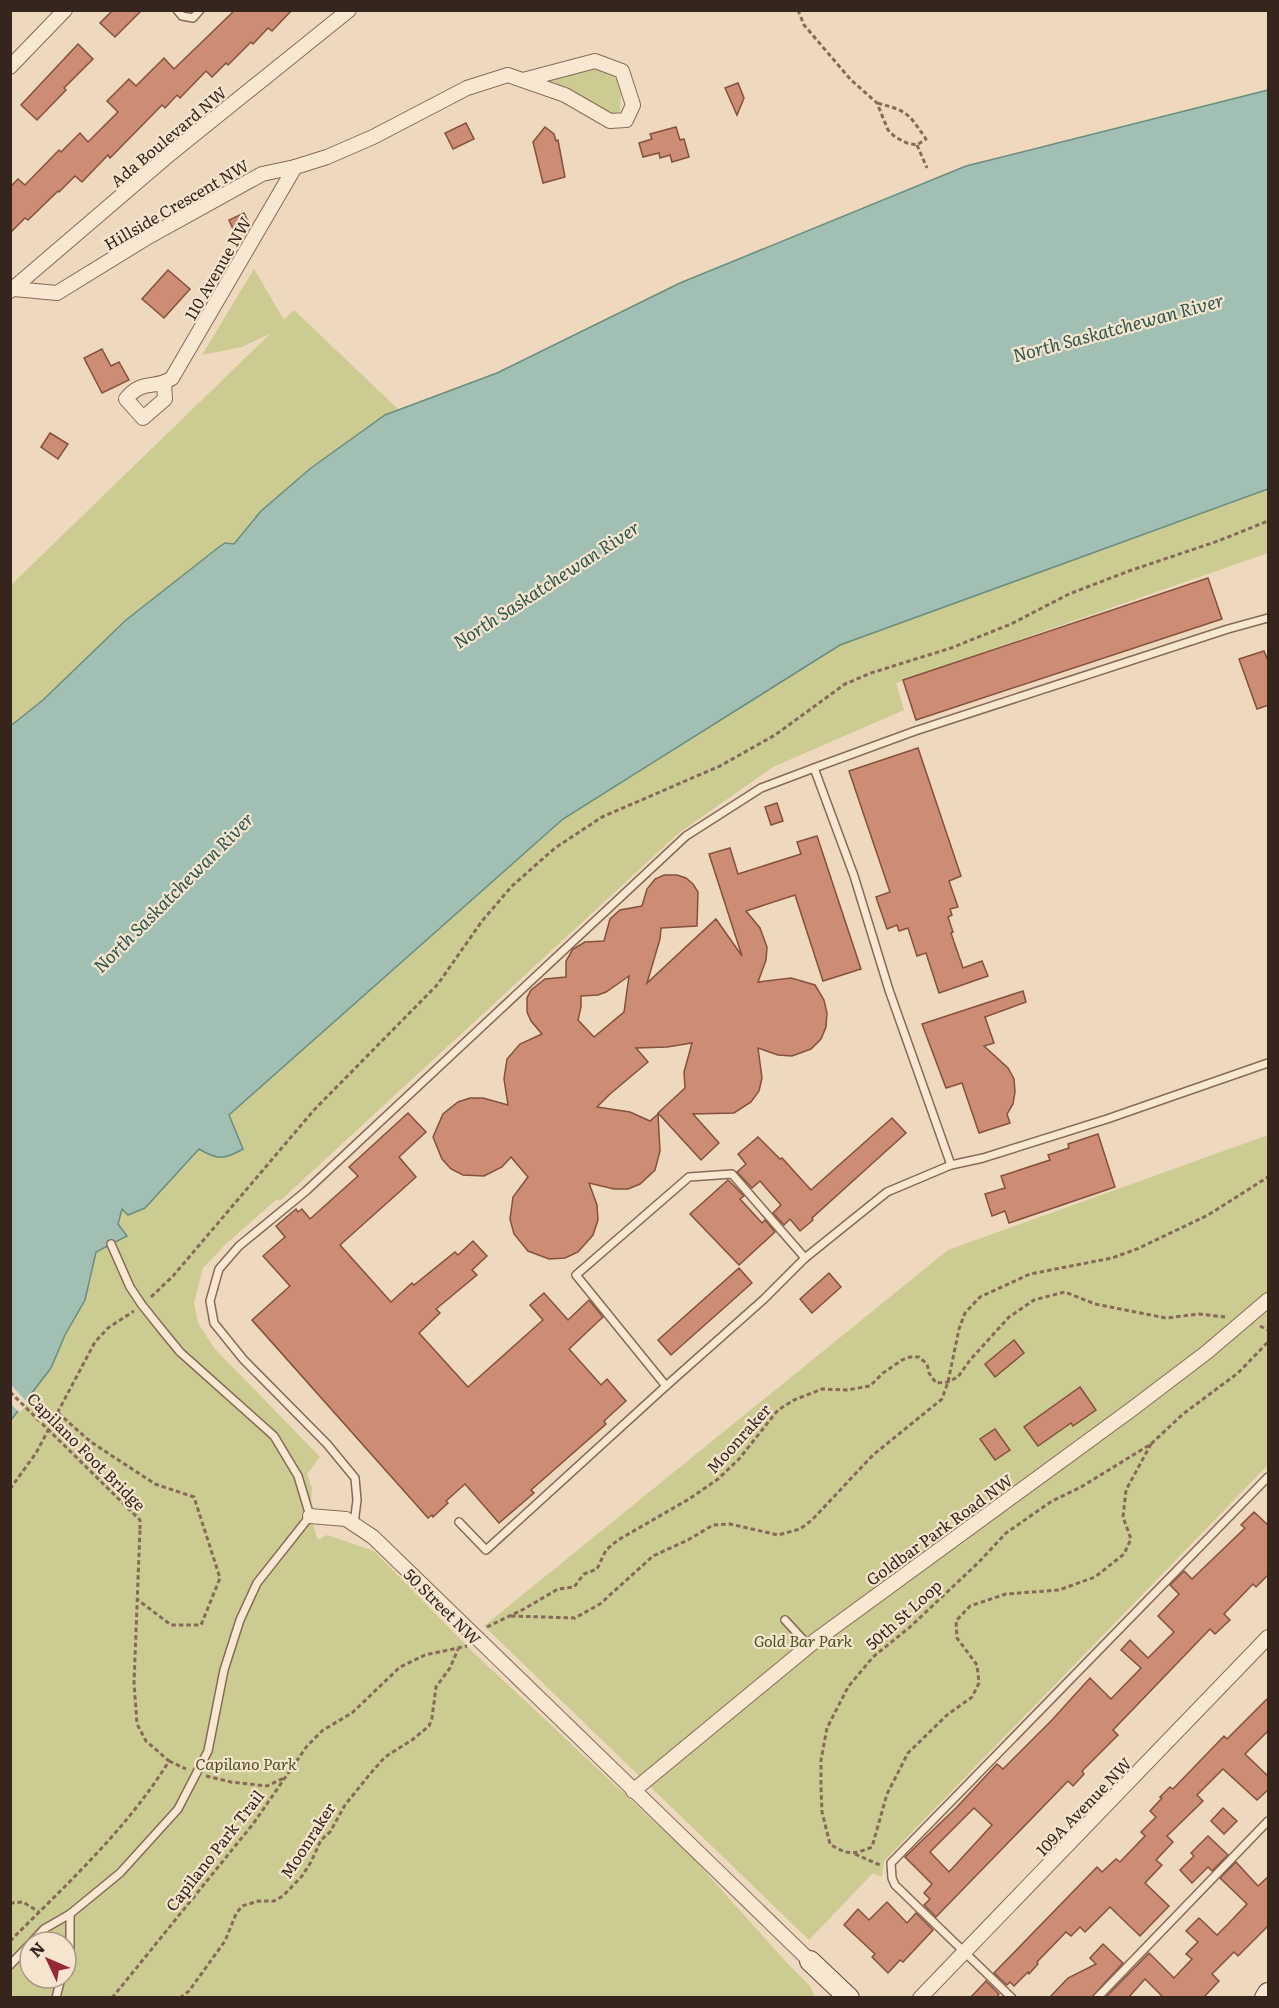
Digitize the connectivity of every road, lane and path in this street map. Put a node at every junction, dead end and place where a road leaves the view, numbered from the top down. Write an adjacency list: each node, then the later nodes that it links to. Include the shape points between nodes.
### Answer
1 (65, 10): 6 (street)
2 (177, 10): 3 (lane, via 193,18)
3 (200, 10)
4 (349, 10): 12 (street, Ada Boulevard NW, via 170,154)
5 (798, 10): 8 (path, via 804,25)
6 (10, 67)
7 (523, 80): 7 (street, Hillside Crescent NW, via 566,95 610,121 626,120 633,105 622,71 596,61); 10 (street, Hillside Crescent NW, via 508,75 466,88 374,137)
8 (877, 103): 9 (path, via 888,130 895,137); 9 (path, via 902,110 913,120 926,139)
9 (918, 145): 11 (path)
10 (295, 167): 12 (street, Hillside Crescent NW, via 262,174 57,293); 13 (street, 110 Avenue NW, via 172,378)
11 (927, 168)
12 (12, 290)
13 (164, 384)
14 (1269, 618): 15 (lane, via 915,731)
15 (814, 768): 17 (lane); 32 (lane, via 761,788 686,836 306,1191 239,1246 219,1269 210,1300 214,1323 355,1478)
16 (1269, 1063): 17 (lane, via 1107,1119)
17 (951, 1165): 20 (lane, via 887,1192)
18 (1269, 1177): 24 (path, via 1209,1215 1137,1249 1112,1258 1030,1274 980,1298 965,1313)
19 (111, 1244): 30 (lane, via 130,1287 180,1352 274,1436 298,1476)
20 (805, 1258): 25 (lane); 25 (lane, via 732,1174 689,1176 576,1275)
21 (1269, 1300): 22 (street, Goldbar Park Road NW)
22 (1246, 1320): 24 (path, via 1199,1314 1166,1318 1095,1304 1065,1292 1034,1300 1009,1317 958,1377); 38 (street, Goldbar Park Road NW, via 1132,1409)
23 (1269, 1342): 28 (path, 50th St Loop)
24 (948, 1382): 34 (path, via 942,1399 873,1455 800,1529 778,1535 730,1524 713,1525 653,1556 600,1604 575,1618); 34 (path, Moonraker, via 936,1383 927,1364 919,1357 910,1357 870,1386 822,1389 794,1400 778,1410 718,1479 618,1540 606,1550 597,1569 584,1574 574,1587 558,1589)
25 (666, 1386): 31 (lane, via 486,1550)
26 (10, 1392): 33 (path, Capilano Foot Bridge, bridge, via 140,1520)
27 (58, 1413): 33 (path, via 91,1442 155,1485 194,1497 220,1578 201,1625 171,1625)
28 (1151, 1444): 45 (path, 50th St Loop, via 1052,1501 1006,1533 910,1627 873,1657 848,1687 827,1728 821,1760 822,1812 830,1844); 45 (path, 50th St Loop, via 1126,1490 1123,1517 1131,1539 1124,1554 1095,1577 1059,1590 1006,1594 970,1606 956,1621 957,1638 978,1665 979,1683 972,1696 908,1753 887,1794 872,1847)
29 (1269, 1477): 46 (lane, via 891,1863)
30 (310, 1516): 32 (street, 50 Street NW, via 346,1519); 41 (lane, via 257,1582 240,1620 224,1670 208,1751)
31 (459, 1522)
32 (354, 1524): 43 (street, 50 Street NW, via 373,1537)
33 (138, 1600): 40 (path, via 134,1683 137,1724 146,1741)
34 (509, 1616): 36 (path)
35 (785, 1620): 38 (lane)
36 (486, 1628)
37 (1269, 1637): 53 (street, 109A Avenue NW)
38 (809, 1646): 43 (street, Goldbar Park Road NW)
39 (458, 1649): 42 (path, Capilano Park Trail, via 425,1655 400,1667 352,1713 323,1730); 57 (path, Moonraker, via 436,1687 429,1726 386,1757 370,1774 321,1840 312,1862 283,1896 242,1906 225,1941)
40 (169, 1761): 41 (path); 48 (path, via 151,1790)
41 (196, 1774): 42 (path, via 267,1786); 49 (lane, via 178,1809 120,1874)
42 (285, 1778): 56 (path, Capilano Park Trail, via 253,1824)
43 (633, 1791): 54 (street, 50 Street NW)
44 (1269, 1821): 62 (lane)
45 (855, 1854): 46 (path)
46 (891, 1871): 53 (lane, via 895,1885)
47 (10, 1903): 48 (path, via 23,1902)
48 (39, 1913): 52 (path)
49 (70, 1914): 50 (lane); 51 (lane)
50 (43, 1930)
51 (70, 1930)
52 (10, 1941)
53 (964, 1952): 60 (street, 109A Avenue NW); 61 (lane)
54 (810, 1961): 58 (street, 50 Street NW); 59 (street, 50 Street NW)
55 (1269, 1994): 63 (street)
56 (112, 1998)
57 (180, 1998)
58 (830, 1998)
59 (849, 1998)
60 (920, 1998)
61 (1012, 1998)
62 (1097, 1998)
63 (1265, 1998)

